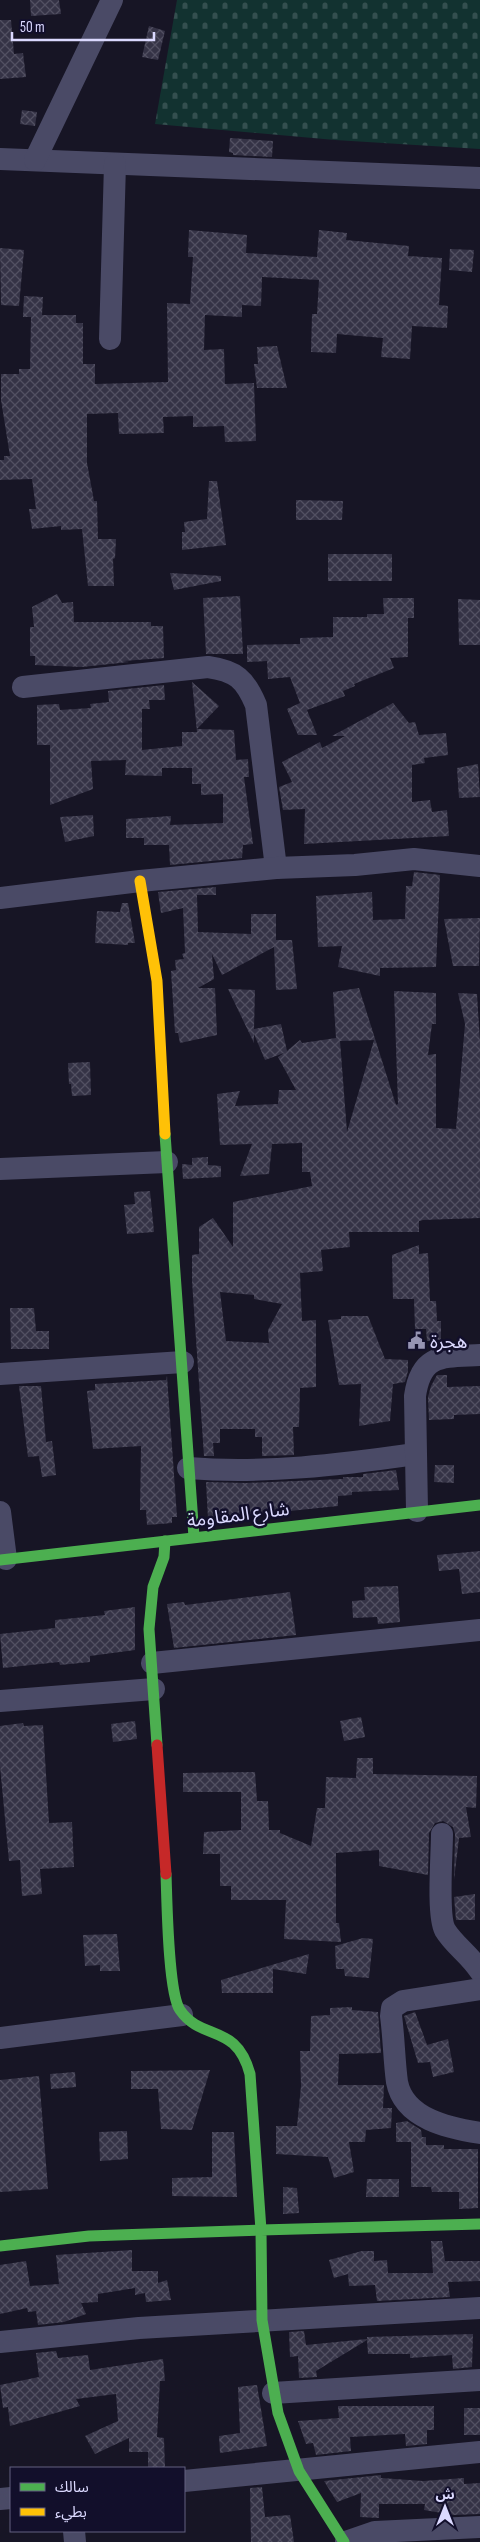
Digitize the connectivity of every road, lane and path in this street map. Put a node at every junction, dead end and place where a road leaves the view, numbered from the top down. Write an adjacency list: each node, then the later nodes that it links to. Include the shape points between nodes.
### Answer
1 (112, 0): 3 (street)
2 (0, 159): 3 (street)
3 (35, 160): 4 (street)
4 (115, 164): 5 (street); 6 (street)
5 (480, 178)
6 (110, 339)
7 (23, 687): 9 (street, via 208,667 238,675 256,705)
8 (480, 866): 9 (street, via 414,859)
9 (276, 868): 10 (street)
10 (140, 881): 11 (street); 12 (main road, via 157,981)
11 (0, 898)
12 (167, 1162): 13 (street); 15 (main road)
13 (0, 1169)
14 (480, 1355): 17 (street, via 450,1357 430,1363 422,1370 415,1396)
15 (183, 1362): 16 (street); 18 (main road)
16 (0, 1374)
17 (415, 1454): 18 (street, via 265,1471); 20 (street)
18 (188, 1468): 22 (main road)
19 (480, 1505): 20 (main road, شارع المقاومة)
20 (417, 1511): 22 (main road, شارع المقاومة)
21 (0, 1512): 24 (street)
22 (194, 1537): 23 (main road, شارع المقاومة)
23 (165, 1540): 24 (main road, شارع المقاومة); 26 (main road, via 164,1557 150,1606)
24 (3, 1560)
25 (480, 1630): 26 (street)
26 (152, 1663): 27 (main road)
27 (154, 1689): 28 (street); 32 (main road, via 174,1997)
28 (0, 1700)
29 (442, 1834): 30 (street, via 442,1921 449,1936 471,1957)
30 (480, 1971)
31 (480, 1989): 34 (street, via 403,2001 392,2008 391,2016 401,2095 411,2107 432,2121)
32 (182, 2015): 33 (street); 36 (main road, via 233,2040 242,2052 251,2085)
33 (0, 2038)
34 (480, 2133)
35 (480, 2224): 36 (main road)
36 (261, 2230): 37 (main road, via 89,2236); 39 (main road)
37 (0, 2246)
38 (480, 2308): 39 (street)
39 (262, 2320): 40 (street); 42 (main road)
40 (0, 2342)
41 (480, 2380): 42 (street)
42 (273, 2393): 44 (main road)
43 (480, 2452): 44 (street)
44 (299, 2471): 45 (street); 47 (main road)
45 (185, 2481)
46 (480, 2527): 47 (street, via 375,2532)
47 (345, 2542)

